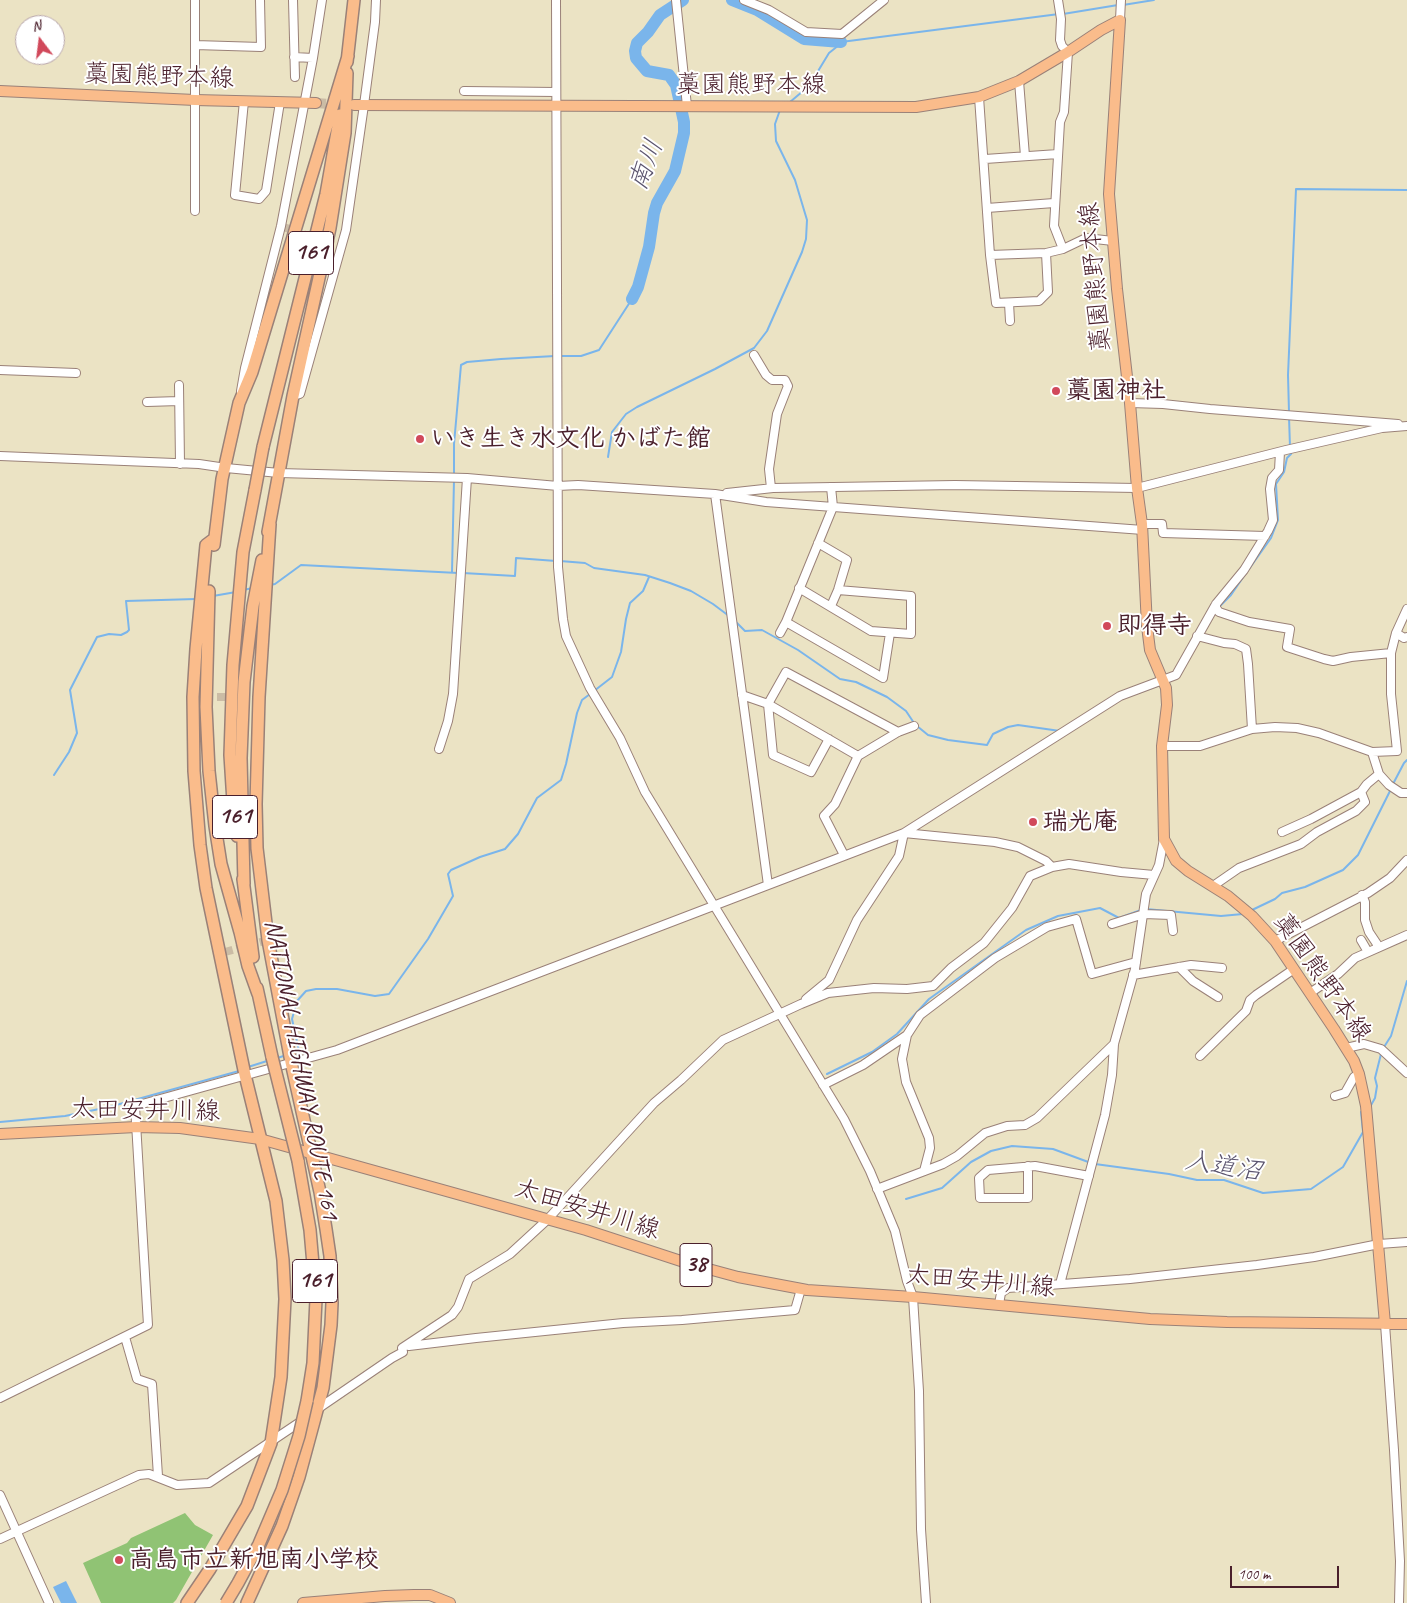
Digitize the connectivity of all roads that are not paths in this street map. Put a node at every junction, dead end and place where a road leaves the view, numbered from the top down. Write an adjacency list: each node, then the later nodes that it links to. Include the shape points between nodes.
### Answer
1 (195, 0): 14 (street)
2 (260, 0): 14 (street, via 261,47)
3 (293, 0): 17 (street)
4 (322, 0): 18 (street)
5 (354, 0): 16 (highway, NATIONAL HIGHWAY ROUTE 161 / 161)
6 (376, 0): 30 (street, via 375,22)
7 (556, 0): 23 (street)
8 (676, 0): 32 (street)
9 (744, 0): 10 (street, via 769,10 806,32 842,34)
10 (884, 0)
11 (1121, 0): 13 (street)
12 (1058, 3): 15 (street, via 1060,40)
13 (1120, 15): 15 (main road, 藁園熊野本線); 39 (main road, 藁園熊野本線, via 1109,173)
14 (195, 45): 25 (street)
15 (1068, 52): 20 (main road, 藁園熊野本線); 33 (street)
16 (348, 56): 49 (highway, via 345,133 330,228); 52 (highway, via 252,372); 109 (highway, NATIONAL HIGHWAY ROUTE 161 / 161, bridge, via 326,194 263,447 243,552 233,665 230,754 232,802)
17 (294, 57): 18 (street); 19 (street)
18 (313, 58): 28 (street)
19 (295, 77)
20 (1019, 81): 24 (main road, 藁園熊野本線); 34 (street)
21 (0, 91): 25 (main road, 藁園熊野本線)
22 (464, 91): 23 (street)
23 (556, 92): 31 (street)
24 (979, 97): 32 (main road, 藁園熊野本線, via 916,107); 35 (street)
25 (195, 100): 26 (main road, 藁園熊野本線); 38 (street)
26 (244, 101): 27 (main road, 藁園熊野本線); 27 (street, via 235,195 260,199 266,191)
27 (280, 102): 28 (main road, 藁園熊野本線)
28 (304, 103): 29 (main road, 藁園熊野本線); 52 (street, via 280,226)
29 (316, 103)
30 (359, 105): 31 (main road, 藁園熊野本線); 49 (street, via 346,230 300,394)
31 (556, 106): 32 (main road, 藁園熊野本線); 61 (street)
32 (682, 106)
33 (1058, 154): 34 (street); 36 (street)
34 (1025, 156): 35 (street)
35 (985, 160): 37 (street)
36 (1054, 203): 37 (street); 40 (street, via 1054,226)
37 (987, 208): 42 (street)
38 (195, 211)
39 (1113, 241): 40 (street, via 1086,238); 53 (main road, 藁園熊野本線)
40 (1064, 249): 41 (street)
41 (1046, 253): 42 (street); 43 (street, via 1048,292 1040,301)
42 (990, 256): 43 (street, via 996,303)
43 (1009, 304): 44 (street)
44 (1010, 320)
45 (754, 355): 63 (street, via 766,375 772,380 785,380 788,386 777,414 770,469)
46 (0, 370): 47 (street)
47 (76, 373)
48 (179, 385): 50 (street)
49 (293, 396): 59 (highway)
50 (179, 401): 51 (street); 57 (street)
51 (147, 402)
52 (239, 403): 58 (highway)
53 (1130, 403): 54 (street); 64 (main road, 藁園熊野本線)
54 (1407, 425): 55 (street)
55 (1280, 452): 64 (street); 68 (street, via 1281,464 1272,478 1270,489 1273,520)
56 (0, 456): 57 (street)
57 (180, 464): 58 (street)
58 (226, 468): 59 (street); 73 (highway, via 214,539 206,545)
59 (279, 472): 60 (street); 70 (highway)
60 (463, 478): 61 (street); 92 (street, via 462,568 454,694)
61 (558, 486): 65 (street); 113 (street, via 558,566 566,636 645,792)
62 (831, 487): 63 (street); 64 (street); 66 (street)
63 (772, 488): 65 (street)
64 (1137, 488): 67 (main road, 藁園熊野本線)
65 (715, 494): 66 (street); 85 (street)
66 (833, 507): 67 (street); 69 (street)
67 (1142, 527): 68 (street, via 1162,524 1163,533); 84 (main road, 藁園熊野本線, via 1150,650)
68 (1265, 536): 75 (street)
69 (818, 543): 71 (street); 72 (street, via 847,560)
70 (261, 587): 109 (highway, via 244,682); 138 (highway, via 255,697 257,848 268,940)
71 (799, 588): 74 (street); 77 (street)
72 (838, 590): 74 (street); 78 (street, via 911,596 911,634)
73 (205, 598): 129 (highway, via 206,707 215,826 221,864); 141 (highway, via 194,771 200,845)
74 (831, 606): 78 (street, via 871,631)
75 (1217, 608): 81 (street); 83 (street, via 1250,622 1290,629 1287,647 1324,659 1332,661)
76 (1407, 609): 80 (street)
77 (786, 622): 78 (street, via 883,678); 79 (street)
78 (890, 632)
79 (780, 633)
80 (1396, 633): 82 (street); 83 (street)
81 (1200, 637): 84 (street, via 1176,675); 88 (street, via 1246,649)
82 (1407, 637)
83 (1391, 653): 94 (street)
84 (1164, 682): 91 (main road, 藁園熊野本線, via 1167,704); 103 (street, via 1120,696)
85 (742, 695): 86 (street); 110 (street)
86 (768, 704): 89 (street, via 786,672); 90 (street); 90 (street, via 773,755 811,772)
87 (914, 726): 89 (street)
88 (1252, 729): 91 (street, via 1200,746); 93 (street, via 1275,727 1319,732)
89 (898, 732): 95 (street)
90 (829, 740): 95 (street)
91 (1162, 746): 104 (main road, 藁園熊野本線)
92 (439, 749)
93 (1372, 752): 94 (street); 97 (street)
94 (1397, 752): 96 (street)
95 (858, 756): 105 (street, via 835,804 824,816)
96 (1402, 760)
97 (1379, 774): 98 (street); 99 (street, via 1392,787)
98 (1361, 792): 100 (street); 102 (street, via 1365,802 1356,811)
99 (1407, 793)
100 (1311, 819): 101 (street); 102 (street)
101 (1282, 832)
102 (1318, 832): 111 (street, via 1301,844 1239,868)
103 (904, 833): 105 (street); 107 (street, via 1018,847); 132 (street, via 899,856 857,920 829,980)
104 (1164, 839): 108 (street); 111 (main road, 藁園熊野本線, via 1176,861)
105 (844, 855): 110 (street)
106 (1407, 860): 112 (street, via 1390,878)
107 (1052, 867): 108 (street, via 1070,864); 127 (street, via 1030,876 1012,908 984,943 951,968)
108 (1154, 875): 114 (street, via 1146,894)
109 (244, 884): 129 (highway, NATIONAL HIGHWAY ROUTE 161 / 161)
110 (768, 885): 113 (street)
111 (1213, 886): 119 (main road, 藁園熊野本線, via 1248,912)
112 (1362, 895): 119 (street); 120 (street, via 1365,920)
113 (713, 905): 133 (street); 138 (street, via 338,1050)
114 (1144, 914): 115 (street); 116 (street, via 1171,915); 122 (street)
115 (1112, 924)
116 (1173, 931)
117 (1407, 935): 120 (street)
118 (1361, 940): 121 (street)
119 (1275, 942): 125 (main road, 藁園熊野本線)
120 (1379, 947): 121 (street)
121 (1368, 952): 128 (street, via 1355,958)
122 (1136, 962): 126 (street); 130 (street, via 1092,974 1076,919 1047,927 995,958)
123 (1179, 967): 124 (street); 126 (street); 131 (street, via 1193,981)
124 (1222, 968)
125 (1294, 969): 128 (main road, 藁園熊野本線); 137 (street, via 1250,1000 1246,1011)
126 (1133, 975): 135 (street)
127 (934, 988): 130 (street); 132 (street, via 852,990 828,993)
128 (1310, 993): 136 (main road, 藁園熊野本線)
129 (258, 994): 172 (highway, NATIONAL HIGHWAY ROUTE 161 / 161, bridge, via 298,1161 310,1230 316,1299 313,1363 299,1436 282,1490 259,1544)
130 (944, 996): 134 (street, via 920,1015)
131 (1218, 997)
132 (800, 1004): 133 (street)
133 (779, 1014): 142 (street); 152 (street, via 723,1040 654,1103)
134 (908, 1035): 142 (street, via 863,1065); 149 (street, via 902,1058 906,1082 929,1138)
135 (1114, 1044): 149 (street, via 1037,1118 1025,1125 1007,1126 985,1134 957,1156); 150 (street, via 1105,1116)
136 (1346, 1048): 139 (street, via 1364,1044 1383,1050); 140 (main road, 藁園熊野本線)
137 (1200, 1056)
138 (291, 1062): 141 (street); 147 (highway)
139 (1407, 1073)
140 (1359, 1074): 143 (street, via 1345,1093); 154 (main road, 藁園熊野本線, via 1366,1110)
141 (245, 1075): 144 (street, via 135,1106); 146 (highway)
142 (823, 1084): 151 (street, via 848,1126)
143 (1335, 1096)
144 (136, 1127): 145 (main road, 太田安井川線 / 38); 146 (main road, 太田安井川線 / 38, via 180,1128); 161 (street, via 148,1325)
145 (0, 1134)
146 (260, 1139): 147 (main road, 太田安井川線 / 38); 165 (highway, via 276,1201 285,1299 281,1377)
147 (311, 1153): 152 (main road, 太田安井川線 / 38); 164 (highway, via 332,1281 331,1325)
148 (1028, 1166): 148 (street, via 988,1170 979,1178 980,1198 1028,1198); 150 (street)
149 (924, 1171): 151 (street)
150 (1088, 1176): 155 (street)
151 (877, 1189): 157 (street, via 895,1231)
152 (547, 1220): 156 (main road, 太田安井川線 / 38, via 738,1277); 162 (street, via 510,1254 469,1279 452,1315)
153 (1407, 1242): 154 (street)
154 (1378, 1244): 155 (street, via 1257,1265); 159 (main road, 藁園熊野本線)
155 (1060, 1284): 158 (street, via 1008,1288 1001,1294)
156 (801, 1288): 157 (main road, 太田安井川線 / 38); 162 (street, via 795,1310 623,1323)
157 (913, 1297): 158 (main road, 太田安井川線 / 38); 176 (street)
158 (999, 1304): 159 (main road, 太田安井川線 / 38, via 1150,1319)
159 (1386, 1324): 160 (main road, 太田安井川線 / 38); 177 (street, via 1400,1561)
160 (1407, 1324)
161 (125, 1337): 163 (street); 166 (street, via 137,1379 152,1384)
162 (402, 1348): 164 (street, via 403,1352)
163 (0, 1398)
164 (319, 1409): 165 (street); 173 (highway, via 282,1526)
165 (271, 1443): 166 (street, via 209,1483 177,1485); 171 (highway, via 247,1506)
166 (158, 1476): 168 (street, via 139,1474)
167 (0, 1495): 168 (street)
168 (16, 1532): 169 (street); 170 (street)
169 (0, 1539)
170 (49, 1603)
171 (187, 1603)
172 (226, 1603)
173 (247, 1603)
174 (303, 1603): 175 (main road, via 430,1595)
175 (450, 1603)
176 (926, 1603)
177 (1399, 1603)

